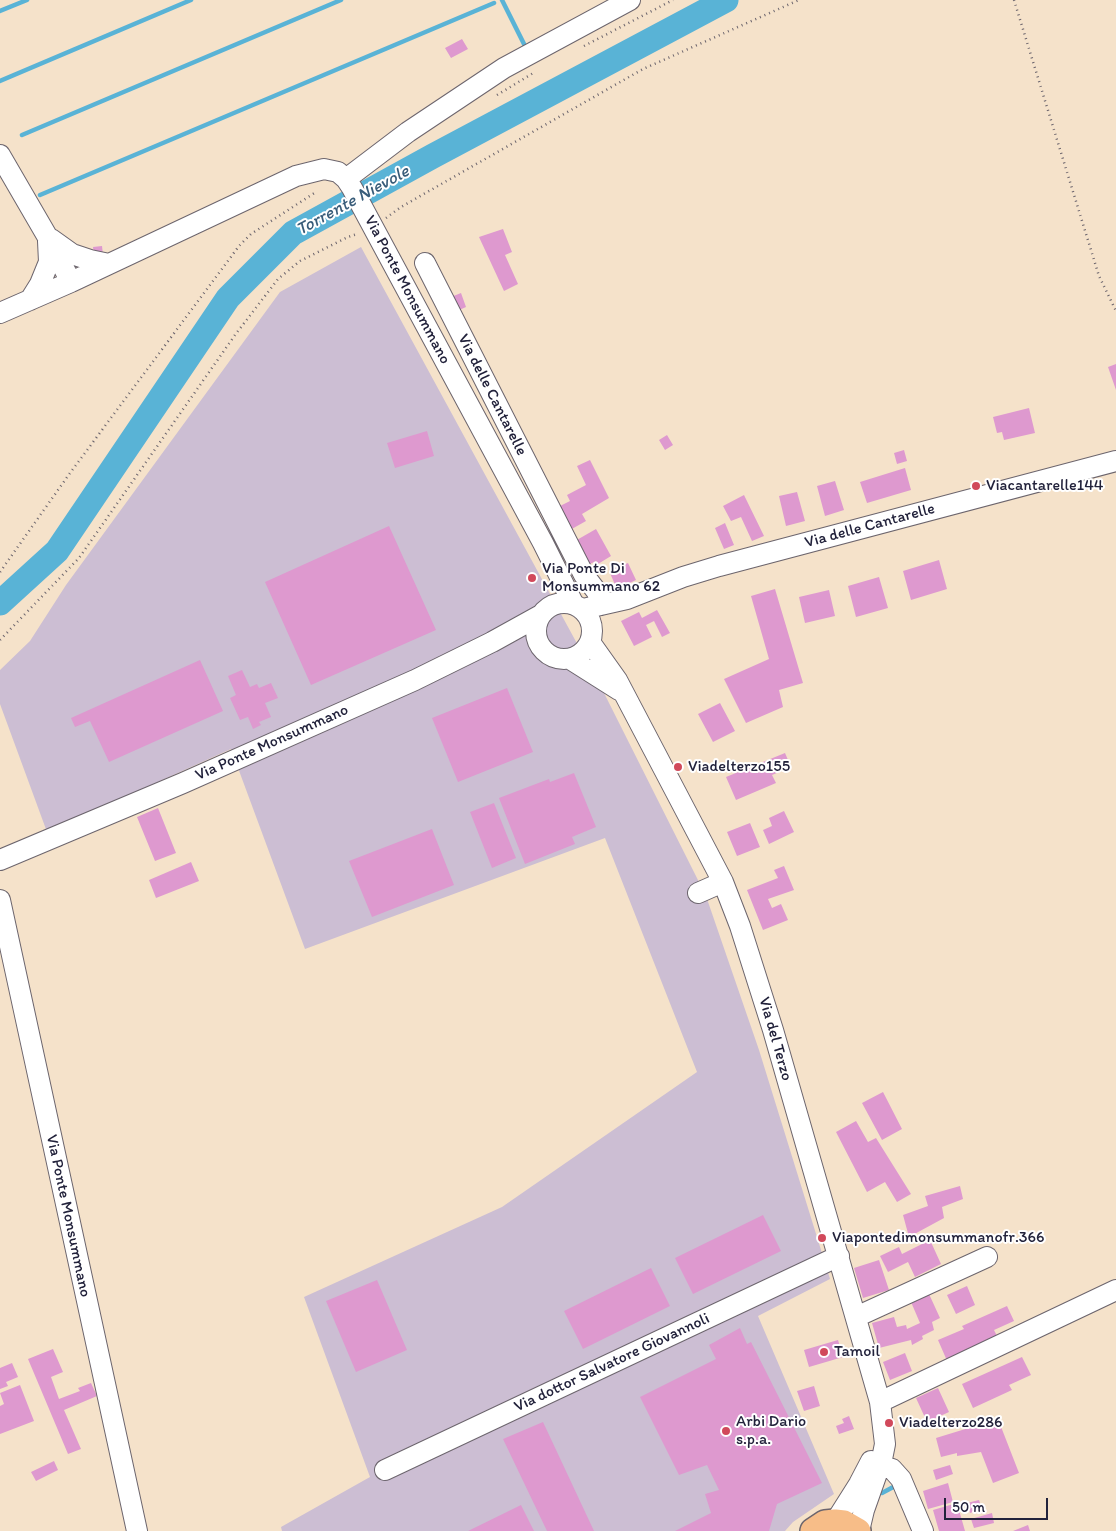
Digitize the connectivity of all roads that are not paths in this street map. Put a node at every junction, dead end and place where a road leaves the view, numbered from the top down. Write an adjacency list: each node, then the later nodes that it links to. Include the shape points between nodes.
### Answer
1 (630, 0): 3 (street, via 504,68 408,132)
2 (0, 155): 4 (street)
3 (349, 184): 6 (street, via 338,172 324,169 296,176); 12 (street, Via Ponte Monsummano)
4 (47, 236): 6 (street, via 72,254); 7 (street); 8 (street, via 49,262)
5 (425, 263): 11 (street, Via delle Cantarelle)
6 (109, 264): 7 (street)
7 (71, 282): 8 (street)
8 (30, 300): 9 (street)
9 (0, 313)
10 (1116, 462): 13 (street, Via delle Cantarelle, via 683,576)
11 (562, 533): 12 (street); 14 (street, Via delle Cantarelle, via 584,575 597,592)
12 (545, 547): 14 (street, Via Ponte Monsummano); 15 (street, via 550,568)
13 (627, 599): 14 (street, Via delle Cantarelle); 16 (street, Via delle Cantarelle)
14 (585, 606): 15 (street, via 560,602); 16 (street)
15 (544, 611): 17 (street, Via Ponte Monsummano); 18 (street, via 536,624 536,636)
16 (591, 634): 19 (street, via 580,654); 20 (street, Via del Terzo)
17 (492, 642): 18 (street); 21 (street, Via Ponte Monsummano, via 415,680 183,783)
18 (542, 648): 19 (street, via 553,657)
19 (570, 659): 20 (street)
20 (624, 694): 22 (street, Via del Terzo)
21 (0, 860)
22 (723, 882): 23 (street); 25 (street, Via del Terzo, via 770,1021)
23 (698, 893)
24 (0, 900): 34 (street, Via Ponte Monsummano)
25 (839, 1256): 28 (street, Via del Terzo); 32 (street, Via dottor Salvatore Giovannoli)
26 (988, 1257): 28 (street)
27 (1116, 1290): 29 (street)
28 (856, 1316): 29 (street, Via del Terzo)
29 (880, 1402): 30 (street, Via del Terzo)
30 (882, 1424): 31 (street, Via del Terzo, via 885,1444); 33 (street, via 872,1458 859,1484)
31 (880, 1466): 35 (street, Via del Terzo); 36 (street, via 892,1469 902,1479)
32 (385, 1470)
33 (824, 1526): 35 (main road, via 852,1526)
34 (137, 1531)
35 (859, 1531)
36 (923, 1531)

